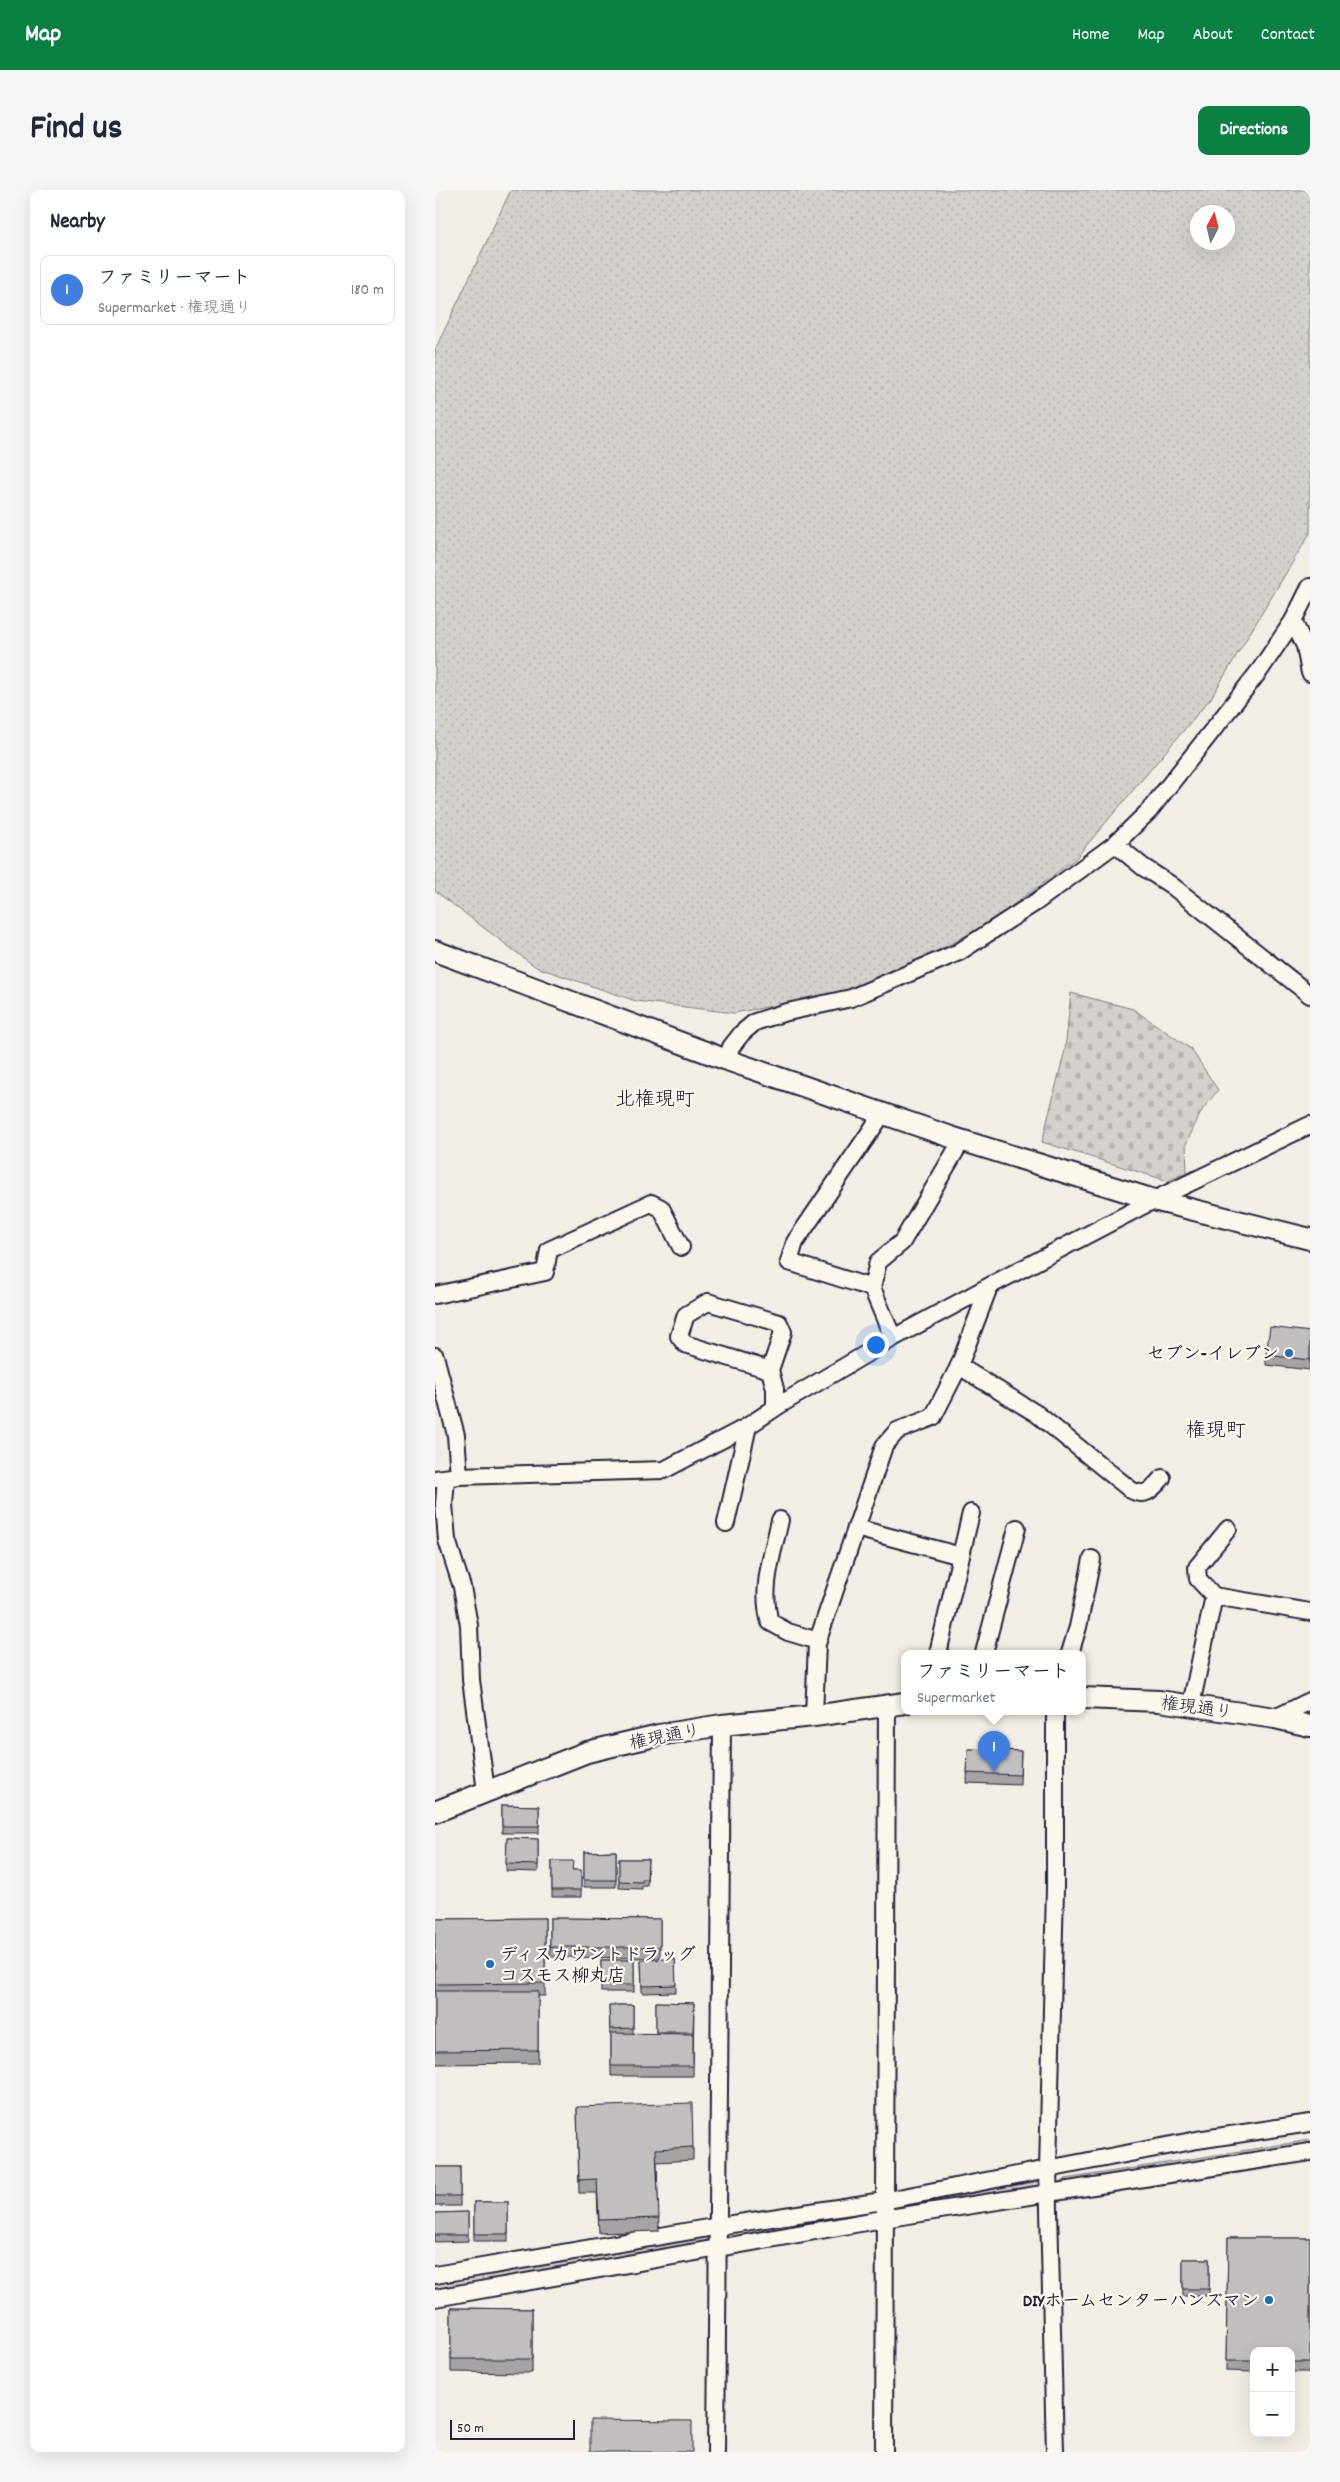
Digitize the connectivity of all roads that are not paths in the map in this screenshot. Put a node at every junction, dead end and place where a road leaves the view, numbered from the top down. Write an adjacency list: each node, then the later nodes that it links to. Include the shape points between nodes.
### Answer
1 (1310, 587): 2 (street)
2 (1293, 621): 3 (street); 5 (street, via 1260,670 1149,811)
3 (1308, 646): 4 (street)
4 (1310, 672)
5 (1115, 844): 7 (street); 8 (street, via 1036,902 959,952 851,998 755,1022 742,1033)
6 (435, 951): 8 (street)
7 (1310, 995)
8 (727, 1060): 9 (street)
9 (883, 1113): 11 (street); 16 (street, via 795,1242 789,1262)
10 (1310, 1125): 12 (street)
11 (962, 1140): 12 (street); 16 (street, via 902,1242 878,1262)
12 (1154, 1200): 13 (street); 15 (street)
13 (1310, 1239)
14 (681, 1247): 17 (street, via 661,1208 651,1203 549,1250 545,1272)
15 (989, 1287): 18 (street); 20 (street)
16 (872, 1288): 18 (street)
17 (435, 1295)
18 (893, 1338): 22 (street)
19 (435, 1356): 24 (street, via 456,1435)
20 (959, 1366): 25 (street, via 1037,1414 1139,1494 1148,1493); 29 (street, via 933,1417 897,1431 884,1446)
21 (770, 1370): 21 (street, via 783,1332 779,1323 709,1302 686,1316 679,1336 685,1344); 22 (street)
22 (775, 1407): 23 (street)
23 (748, 1426): 24 (street, via 664,1470); 28 (street)
24 (447, 1478): 49 (street, via 444,1504 447,1540 462,1586 469,1626 471,1680)
25 (1162, 1478)
26 (971, 1513): 32 (street)
27 (780, 1520): 36 (street, via 765,1606 770,1622 788,1632)
28 (726, 1523)
29 (856, 1528): 32 (street); 36 (street)
30 (1017, 1528): 38 (street)
31 (1228, 1530): 34 (street, via 1197,1567 1198,1580)
32 (961, 1556): 37 (street)
33 (1092, 1559): 39 (street)
34 (1214, 1596): 35 (street); 43 (street)
35 (1310, 1612)
36 (818, 1640): 45 (street)
37 (939, 1650)
38 (985, 1650)
39 (1070, 1650)
40 (1086, 1698): 43 (street, 権現通り, via 1159,1701)
41 (1310, 1701): 46 (street)
42 (896, 1703): 45 (street, 権現通り); 55 (street)
43 (1191, 1706): 46 (street, 権現通り)
44 (1055, 1715): 53 (street, via 1055,1889)
45 (814, 1716): 47 (street, 権現通り)
46 (1275, 1718): 48 (street, 権現通り)
47 (722, 1724): 49 (street, 権現通り, via 587,1752); 57 (street)
48 (1310, 1726)
49 (486, 1791): 50 (street, 権現通り)
50 (435, 1812)
51 (1310, 2122): 53 (street)
52 (1310, 2152): 54 (street)
53 (1048, 2169): 54 (street); 55 (street)
54 (1050, 2193): 56 (street); 63 (street)
55 (883, 2201): 56 (street); 57 (street)
56 (883, 2219): 58 (street); 62 (street)
57 (719, 2226): 58 (street); 59 (street)
58 (719, 2249): 60 (street); 61 (street)
59 (435, 2275)
60 (435, 2298)
61 (716, 2452)
62 (884, 2452)
63 (1055, 2452)

